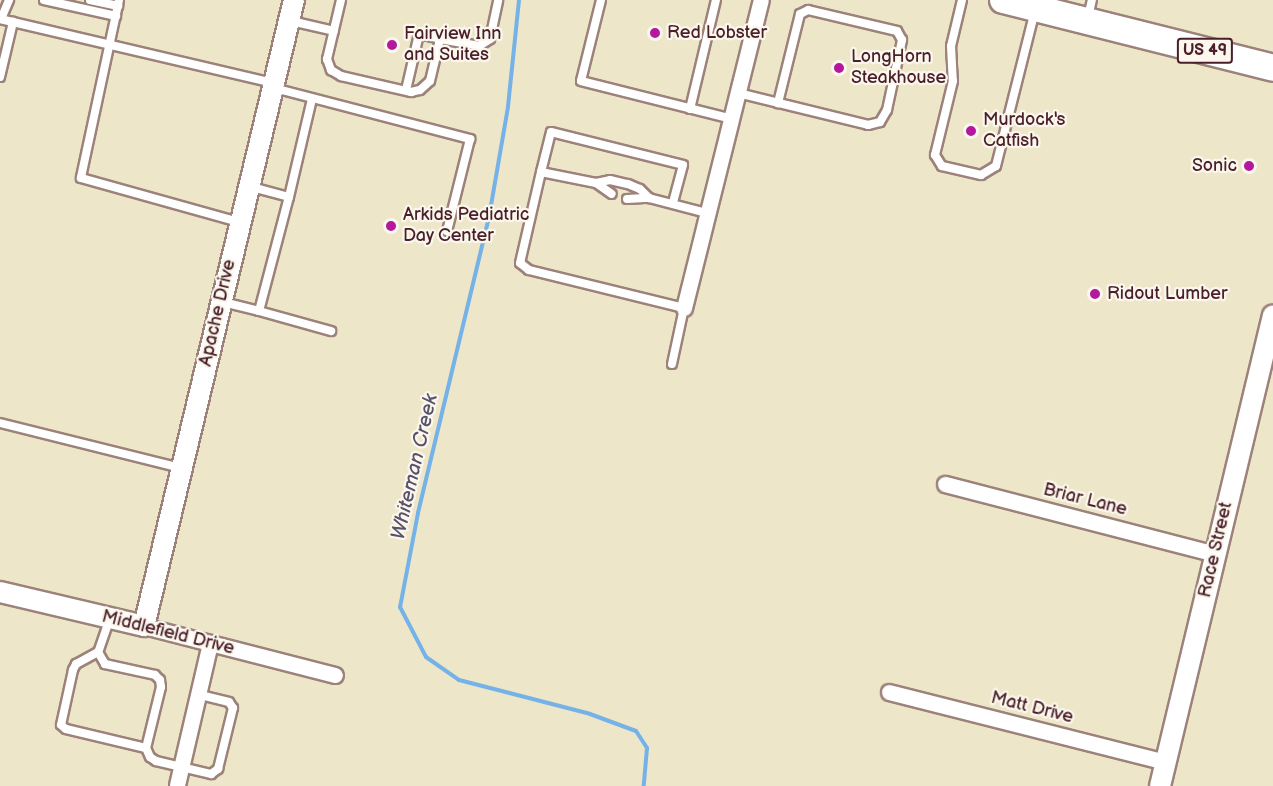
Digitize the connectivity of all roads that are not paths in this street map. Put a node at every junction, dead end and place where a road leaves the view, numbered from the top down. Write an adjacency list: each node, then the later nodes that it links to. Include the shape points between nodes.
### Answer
1 (9, 0): 16 (lane)
2 (44, 0): 15 (lane)
3 (90, 0): 12 (lane)
4 (294, 0): 17 (street, Apache Drive)
5 (341, 0): 19 (lane)
6 (498, 0): 20 (lane, via 489,39 479,46)
7 (601, 0): 29 (lane, via 581,81)
8 (716, 0): 29 (lane)
9 (761, 0): 26 (street)
10 (962, 0): 13 (lane, via 951,46 953,81 935,155 942,166 981,175 996,166)
11 (1004, 0): 13 (highway, US 49)
12 (118, 3): 15 (lane)
13 (1035, 8): 14 (highway, US 49)
14 (1090, 11): 22 (highway, US 49)
15 (116, 16): 21 (lane)
16 (1, 19): 18 (lane)
17 (289, 20): 19 (lane); 24 (street, Apache Drive)
18 (13, 22): 21 (lane); 23 (lane)
19 (334, 31): 25 (lane, via 327,59 331,70 341,76)
20 (440, 39): 25 (lane, via 430,81 420,90); 25 (lane, via 419,34)
21 (110, 45): 24 (lane); 40 (lane, via 81,178)
22 (1272, 68)
23 (0, 77)
24 (274, 86): 27 (lane); 33 (street, Apache Drive)
25 (406, 90)
26 (738, 93): 28 (lane); 30 (street)
27 (312, 99): 35 (lane); 41 (lane, via 470,139)
28 (778, 103): 28 (lane, via 868,125 880,122 887,110 902,40 897,31 808,10 800,14)
29 (690, 109): 30 (lane)
30 (732, 119): 39 (street)
31 (541, 172): 32 (lane); 38 (lane, via 551,132 683,165); 43 (lane, via 520,263 529,270)
32 (596, 183): 34 (lane); 36 (lane, via 610,180 628,184)
33 (249, 187): 35 (lane); 40 (street, Apache Drive)
34 (612, 194)
35 (289, 197): 44 (lane)
36 (649, 198): 37 (lane); 38 (lane)
37 (627, 199)
38 (673, 203): 39 (lane)
39 (706, 213): 43 (street)
40 (240, 223): 42 (street, Apache Drive)
41 (447, 231)
42 (220, 301): 44 (lane); 49 (street, Apache Drive)
43 (684, 308): 47 (lane)
44 (259, 311): 46 (lane)
45 (1273, 315): 51 (street, Race Street)
46 (331, 331)
47 (672, 364)
48 (0, 423): 49 (lane)
49 (182, 468): 54 (street, Apache Drive)
50 (945, 484): 51 (street, Briar Lane)
51 (1216, 554): 61 (street, Race Street)
52 (0, 592): 53 (street, Middlefield Drive)
53 (110, 618): 54 (street, Middlefield Drive); 56 (lane)
54 (144, 626): 55 (street, Middlefield Drive)
55 (210, 643): 57 (street, Middlefield Drive); 59 (street)
56 (98, 652): 60 (lane, via 105,664 155,675 160,680); 60 (lane, via 76,664 61,725)
57 (335, 675)
58 (889, 692): 61 (street, Matt Drive)
59 (198, 694): 62 (street); 62 (lane, via 229,702 233,708 218,770 212,774)
60 (146, 748): 62 (lane, via 156,761)
61 (1166, 762): 64 (street, Race Street)
62 (182, 767): 63 (street)
63 (177, 785)
64 (1160, 786)

